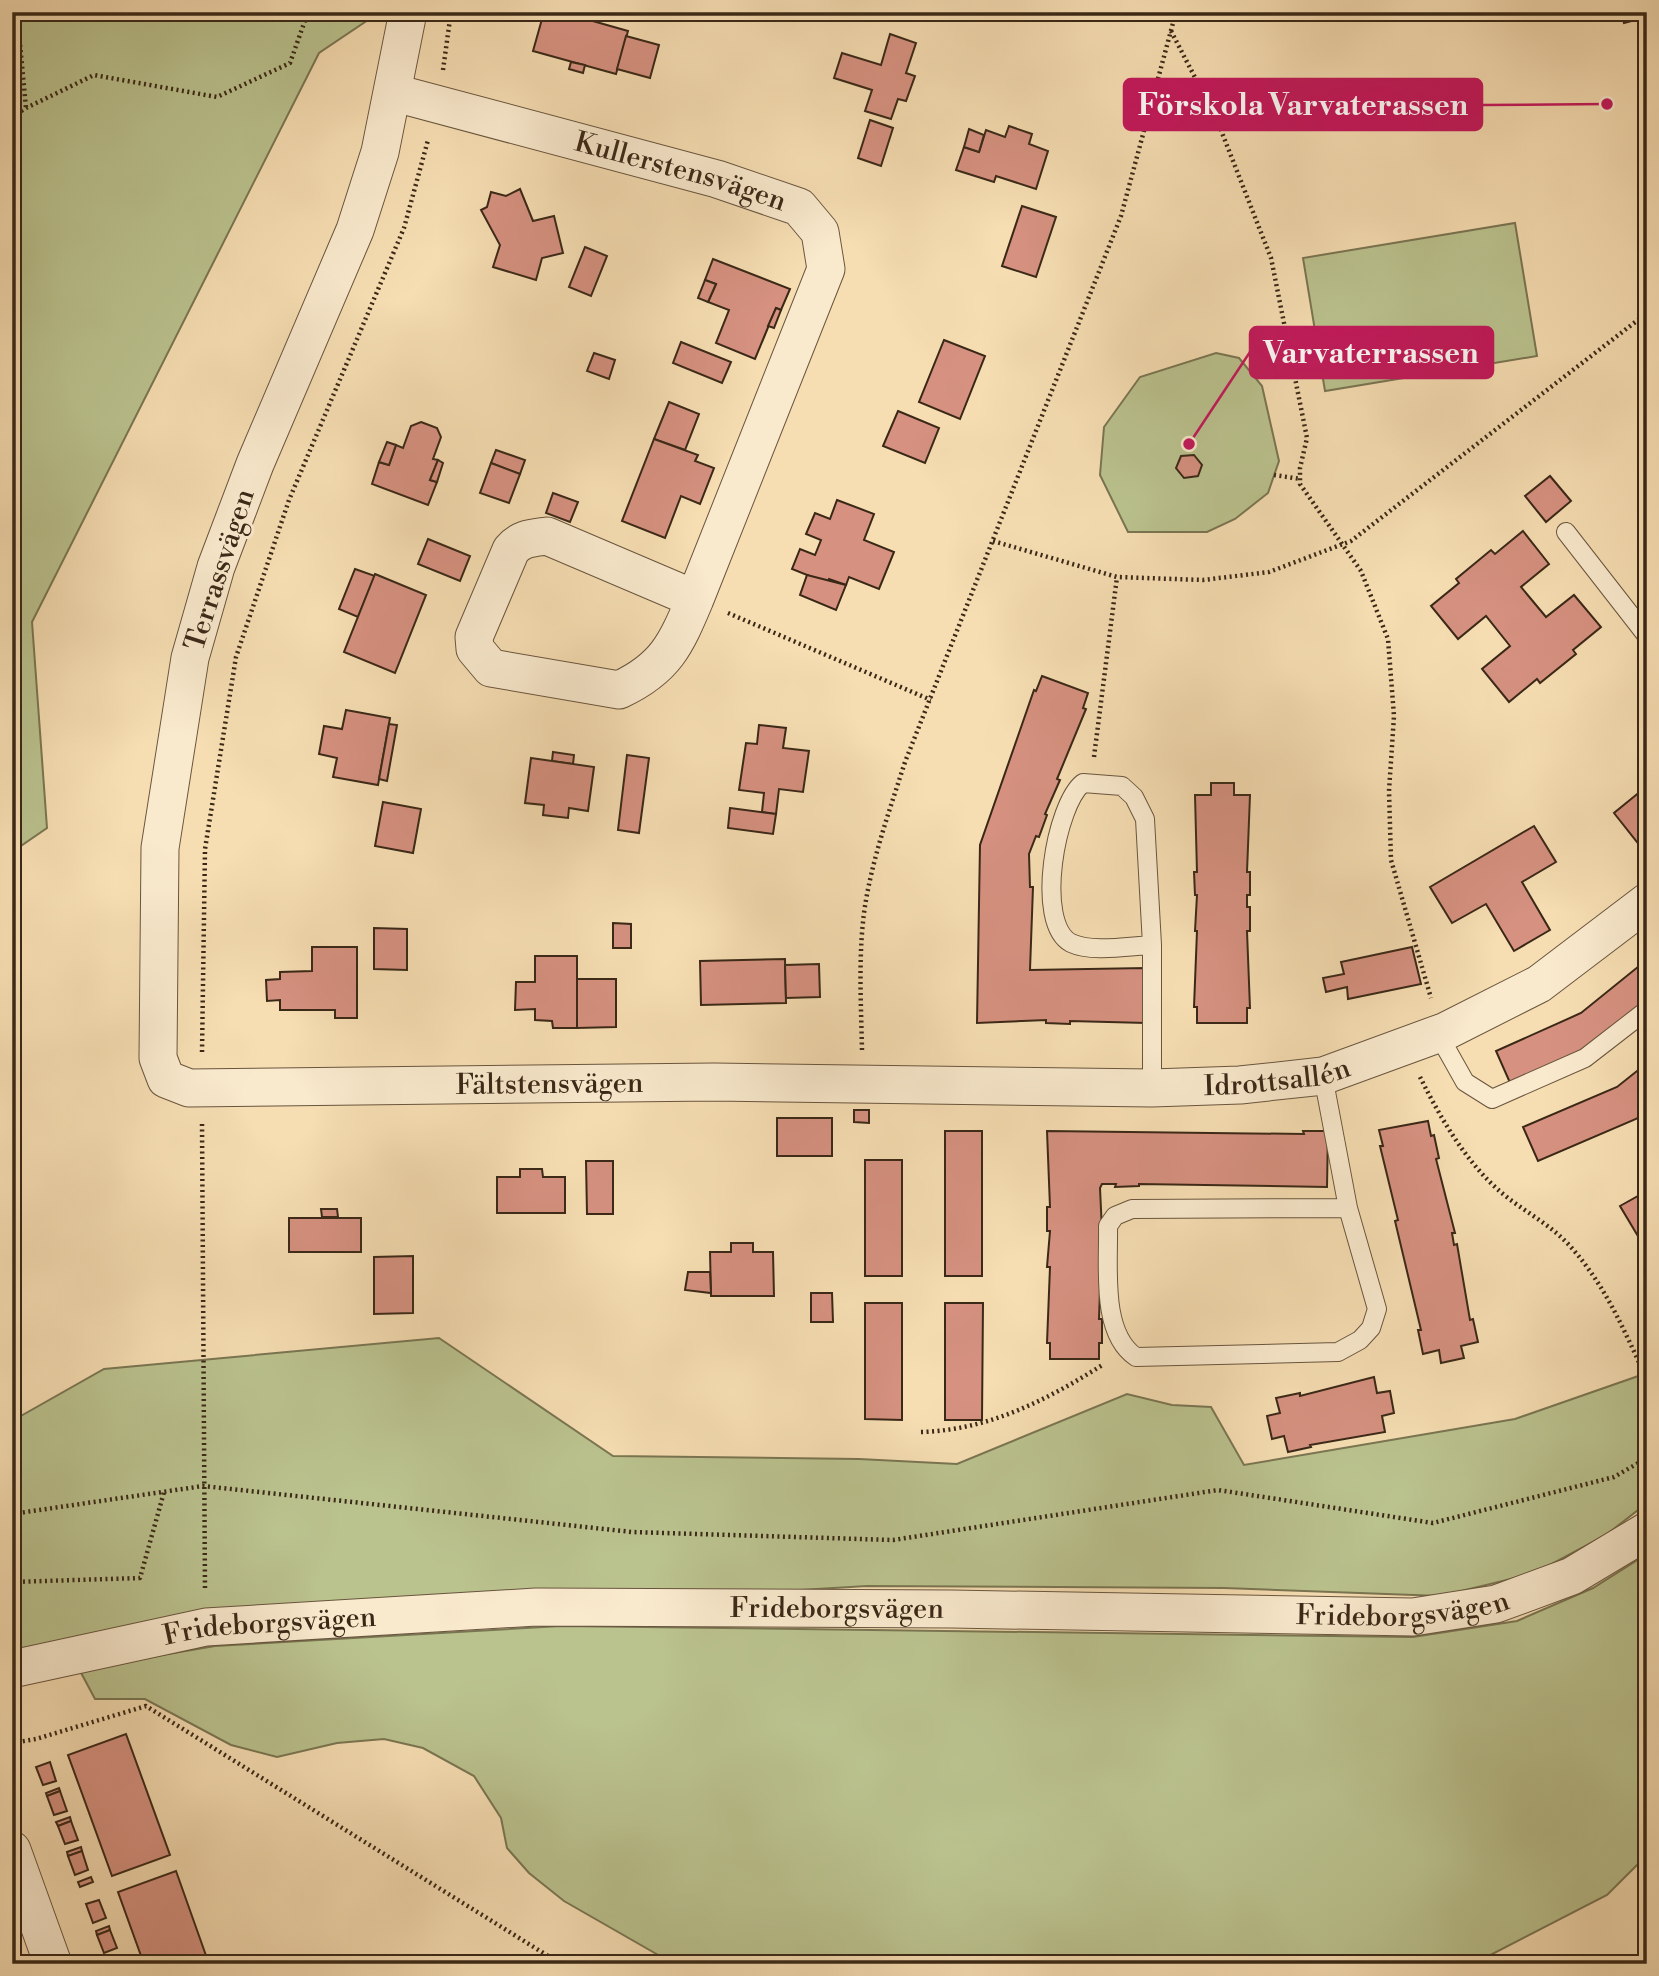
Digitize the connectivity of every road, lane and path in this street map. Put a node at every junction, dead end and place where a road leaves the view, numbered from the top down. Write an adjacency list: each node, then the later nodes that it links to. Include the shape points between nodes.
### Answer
1 (18, 12): 6 (path); 10 (path)
2 (308, 12): 10 (path, via 290,63 217,97 94,75)
3 (408, 12): 8 (street, Terrassvägen)
4 (451, 12): 9 (path)
5 (1175, 12): 7 (path)
6 (12, 17)
7 (1171, 32): 14 (path, via 1217,120 1271,258 1307,438); 16 (path, via 1121,216)
8 (395, 93): 9 (street, Kullerstensvägen); 30 (street, Terrassvägen, via 355,229 250,477 216,567 190,658 160,848 158,1058 166,1079 177,1086)
9 (438, 103): 19 (street, Kullerstensvägen, via 717,179 799,207 820,232 826,269); 30 (path, via 404,228 289,500 236,657 205,849)
10 (26, 108): 11 (path)
11 (12, 117)
12 (1647, 313): 17 (path)
13 (1274, 475): 14 (path)
14 (1301, 480): 17 (path, via 1310,501)
15 (1566, 532): 20 (lane)
16 (993, 541): 18 (path); 21 (path)
17 (1344, 544): 18 (path, via 1269,572 1203,580); 26 (path, via 1361,571 1388,639 1394,716 1391,860)
18 (1117, 577): 22 (path)
19 (695, 599): 19 (street, Kullerstensvägen, via 677,642 658,667 619,690 491,668 475,649 474,637 511,550 528,538 547,536); 21 (path)
20 (1647, 636)
21 (931, 701): 29 (path, via 881,834 865,906 860,968)
22 (1091, 782): 24 (lane, via 1122,786 1134,797 1145,819); 24 (lane, via 1077,788 1056,854 1051,907 1057,927 1072,943 1085,947)
23 (1643, 913): 26 (street, Idrottsallén, via 1539,984)
24 (1152, 945): 32 (lane)
25 (1647, 1010): 26 (lane, via 1585,1058 1492,1099 1465,1082)
26 (1442, 1032): 27 (street, Idrottsallén)
27 (1403, 1046): 28 (street, Idrottsallén); 35 (path, via 1477,1169 1568,1244 1597,1278)
28 (1323, 1076): 32 (street, Idrottsallén); 33 (lane)
29 (862, 1082): 31 (street, Fältstensvägen); 32 (street, Idrottsallén)
30 (202, 1087): 31 (street, Terrassvägen); 38 (path)
31 (238, 1088)
32 (1152, 1088)
33 (1348, 1208): 34 (lane, via 1132,1209 1115,1216 1108,1226 1111,1304); 34 (lane, via 1377,1309 1371,1328 1360,1340 1338,1352 1136,1357)
34 (1124, 1349): 36 (path, via 1078,1381 1012,1414 954,1431)
35 (1647, 1380)
36 (921, 1432)
37 (1647, 1458): 38 (path, via 1614,1477 1433,1523 1218,1490 893,1539 632,1532)
38 (203, 1486): 39 (path); 43 (path)
39 (164, 1492): 40 (path); 42 (path, via 140,1578)
40 (12, 1514)
41 (1647, 1531): 43 (street, Frideborgsvägen, via 1572,1576 1521,1595 1496,1604 1413,1617 536,1607)
42 (12, 1582)
43 (206, 1627): 44 (street, Frideborgsvägen)
44 (12, 1670)
45 (12, 1744): 48 (path, via 146,1706)
46 (12, 1850): 47 (street)
47 (53, 1964)
48 (561, 1964)

